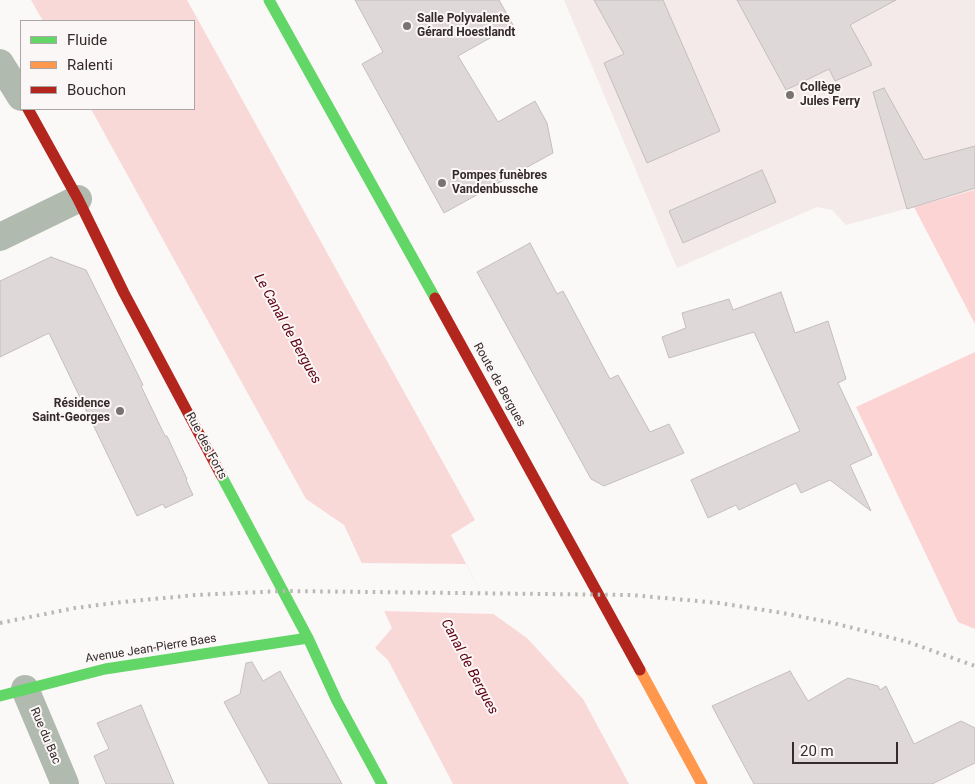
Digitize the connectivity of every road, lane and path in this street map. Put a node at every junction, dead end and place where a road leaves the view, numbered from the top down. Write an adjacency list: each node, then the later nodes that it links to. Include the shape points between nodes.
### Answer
1 (269, 0): 11 (street, Route de Bergues)
2 (0, 63): 3 (street)
3 (20, 95)
4 (29, 110): 5 (street, Rue des Forts)
5 (78, 199): 6 (street); 7 (street, Rue des Forts, via 124,293)
6 (0, 237)
7 (308, 638): 8 (street, Avenue Jean-Pierre Baes, via 105,669); 10 (street, Rue des Forts, via 337,701)
8 (12, 692): 9 (street, Rue du Bac)
9 (65, 784)
10 (382, 784)
11 (702, 784)

